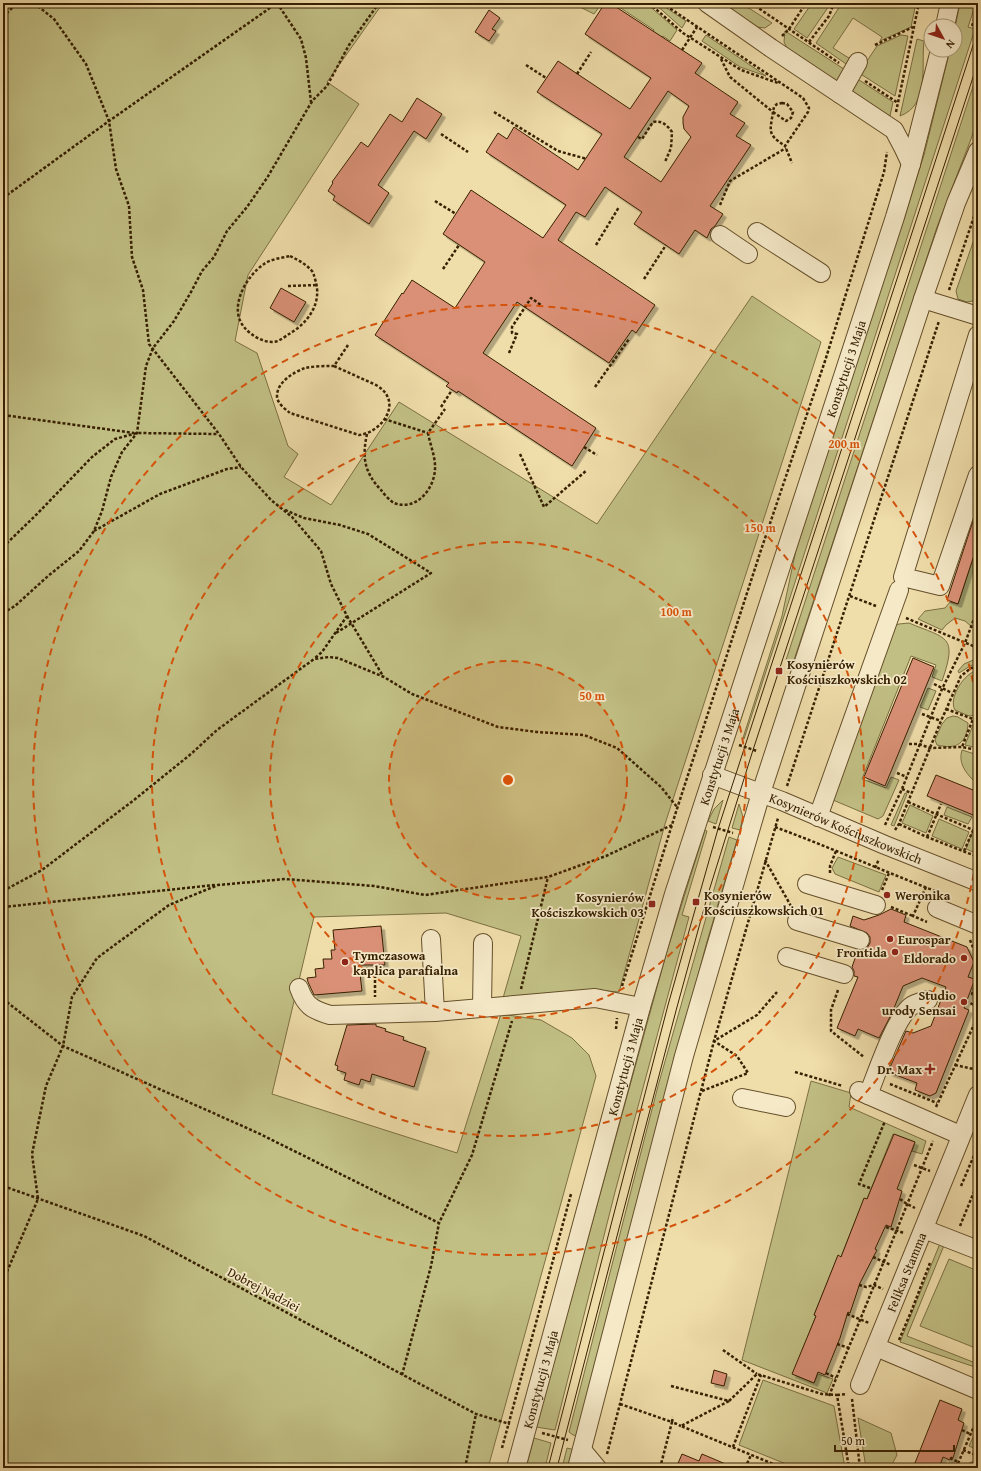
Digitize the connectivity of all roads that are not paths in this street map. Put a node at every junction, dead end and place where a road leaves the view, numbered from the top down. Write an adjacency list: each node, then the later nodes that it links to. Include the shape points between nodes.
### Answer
1 (707, 3): 6 (street)
2 (950, 3): 3 (street)
3 (947, 18)
4 (938, 58): 7 (street, Konstytucji 3 Maja)
5 (855, 67): 6 (street)
6 (840, 94): 8 (street)
7 (925, 113): 8 (street); 10 (street, Konstytucji 3 Maja)
8 (893, 130): 10 (street)
9 (978, 151): 15 (street, via 956,203)
10 (911, 164): 20 (street, Konstytucji 3 Maja)
11 (757, 232): 14 (street)
12 (720, 235): 13 (street)
13 (748, 254)
14 (821, 273)
15 (923, 299): 16 (street); 21 (street)
16 (978, 316)
17 (978, 335): 18 (street, via 903,577 940,586)
18 (978, 476)
19 (898, 590): 22 (street)
20 (712, 775): 21 (street, Kosynierów Kościuszkowskich); 37 (street, Konstytucji 3 Maja)
21 (761, 793): 22 (street, Kosynierów Kościuszkowskich); 48 (street, via 684,1056)
22 (818, 817): 23 (street, Kosynierów Kościuszkowskich)
23 (978, 882)
24 (808, 884): 26 (street)
25 (938, 900): 28 (street)
26 (880, 905)
27 (796, 917): 30 (street)
28 (978, 925)
29 (431, 939): 38 (street)
30 (860, 940)
31 (483, 943): 36 (street)
32 (787, 957): 33 (street)
33 (844, 974)
34 (299, 988): 38 (street, via 303,999 310,1007 330,1015)
35 (928, 1000): 42 (street, via 911,1006 899,1021 864,1093 931,1130)
36 (482, 1008): 37 (street, via 595,998); 38 (street)
37 (642, 1008): 50 (street, Konstytucji 3 Maja)
38 (436, 1012)
39 (978, 1095): 42 (street, Feliksa Stamma)
40 (742, 1098): 41 (street)
41 (786, 1107)
42 (960, 1135): 43 (street, Feliksa Stamma)
43 (924, 1229): 44 (street); 45 (street, Feliksa Stamma)
44 (978, 1250)
45 (876, 1347): 46 (street, Feliksa Stamma); 47 (street)
46 (860, 1385)
47 (978, 1390)
48 (583, 1447): 49 (street); 51 (street)
49 (601, 1464)
50 (516, 1468)
51 (577, 1468)

